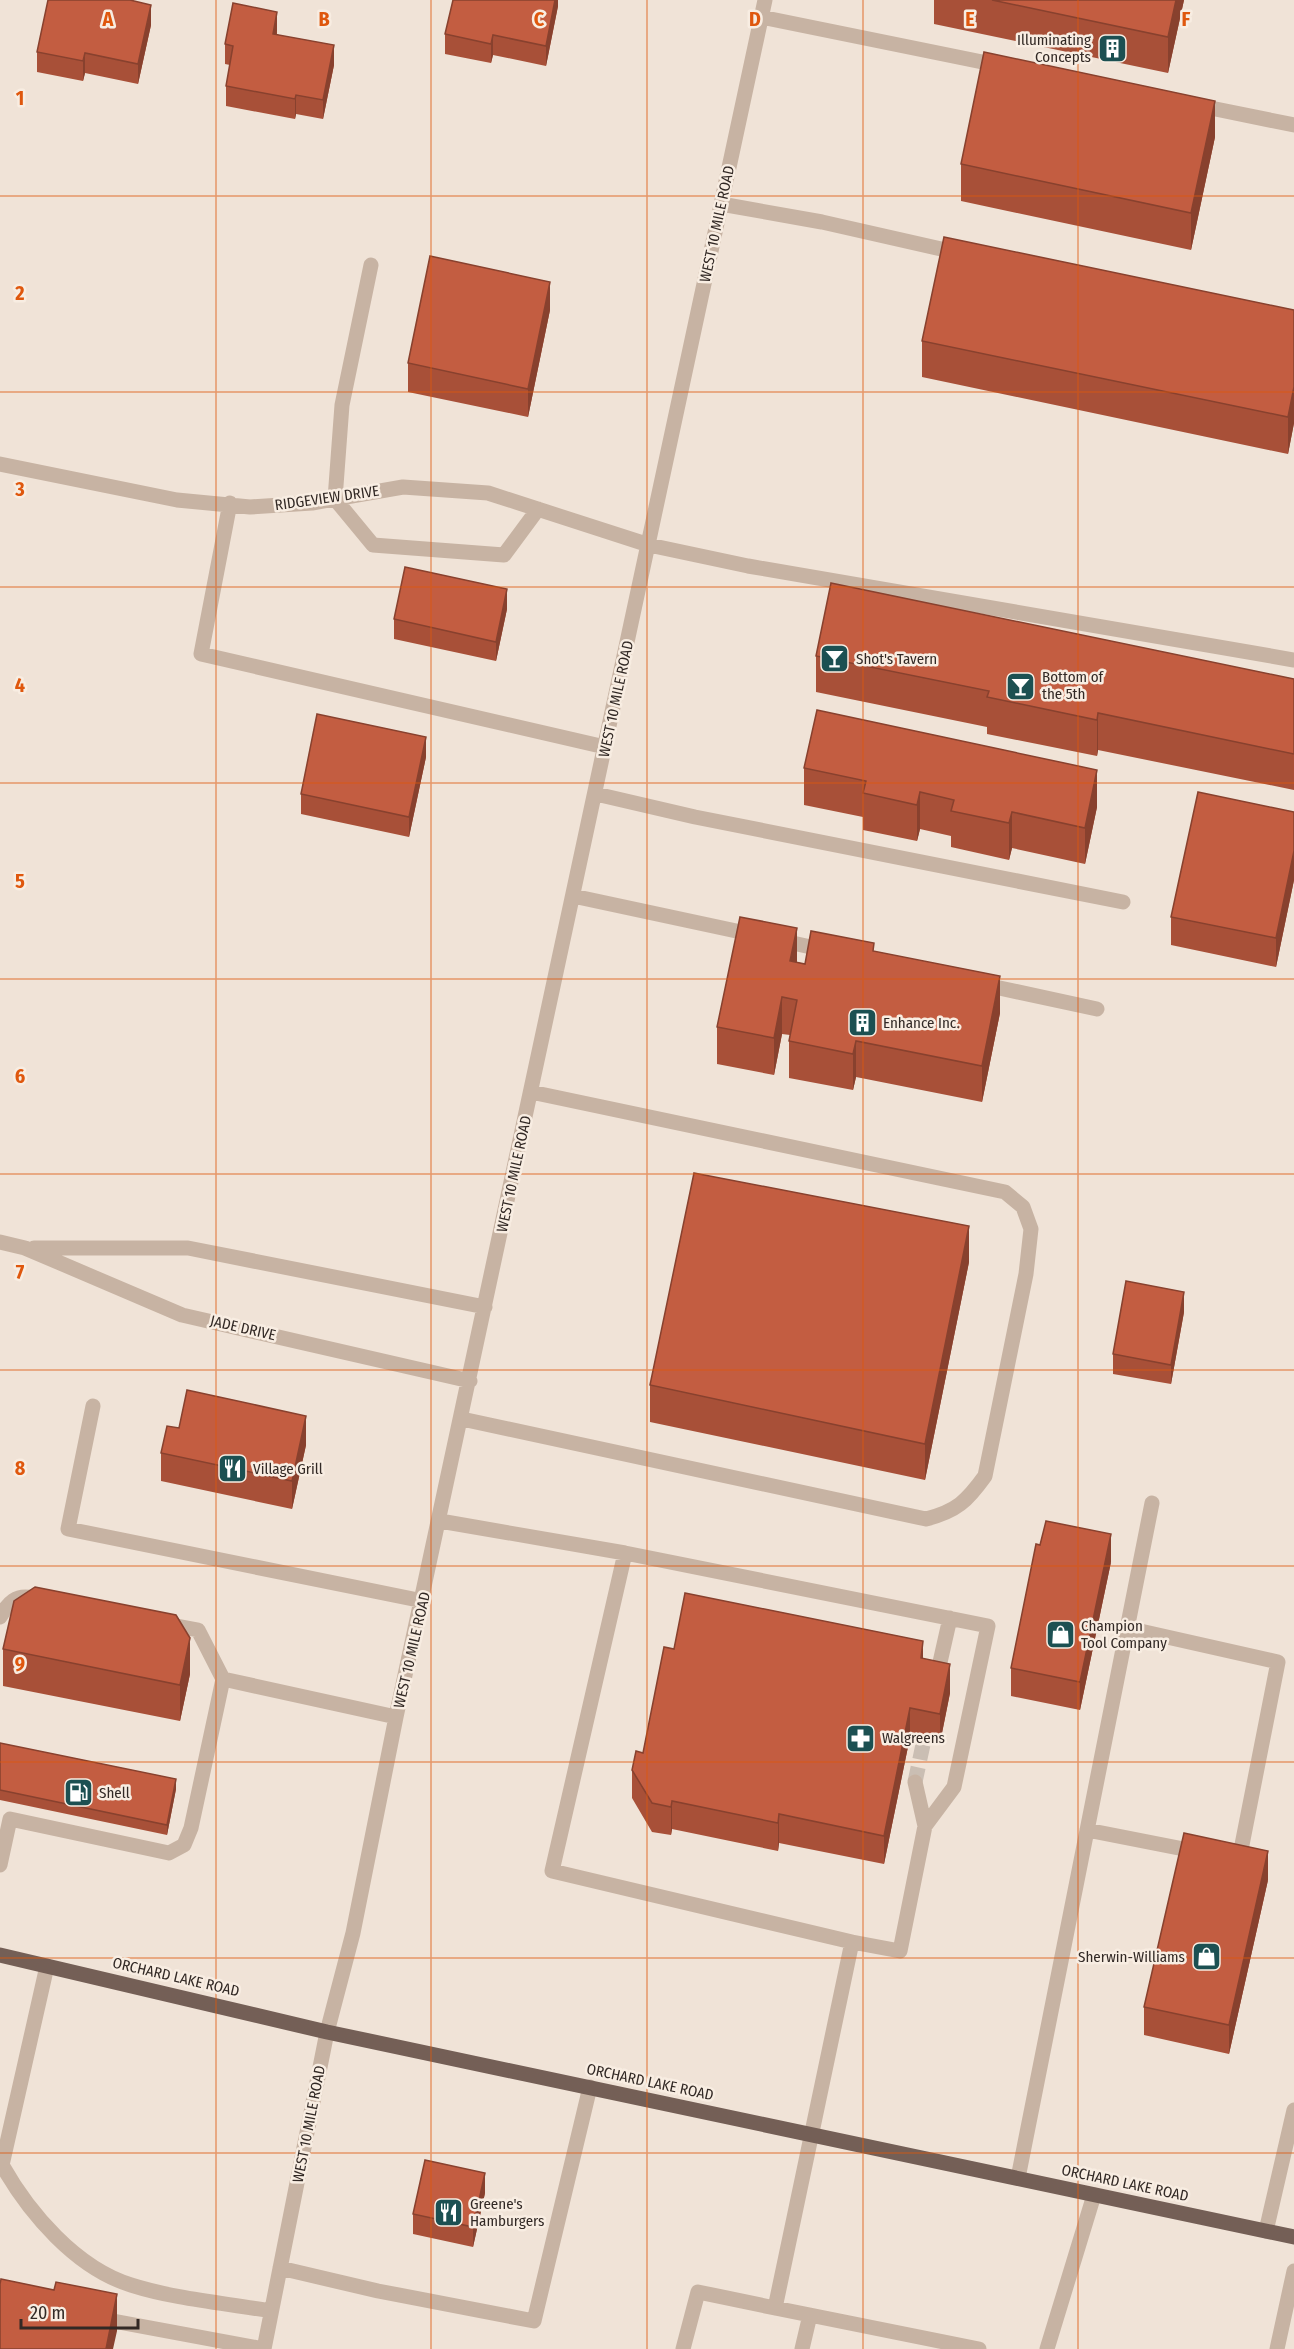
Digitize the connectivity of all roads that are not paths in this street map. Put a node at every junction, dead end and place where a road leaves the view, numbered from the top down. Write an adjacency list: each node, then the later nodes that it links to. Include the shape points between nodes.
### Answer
1 (765, 0): 2 (street, WEST 10 MILE ROAD)
2 (761, 17): 3 (street); 6 (street, WEST 10 MILE ROAD)
3 (1013, 68)
4 (1177, 102): 5 (street)
5 (1294, 125)
6 (721, 204): 7 (street); 13 (street, WEST 10 MILE ROAD)
7 (971, 256)
8 (371, 265): 10 (street, via 342,405)
9 (0, 464): 11 (street, RIDGEVIEW DRIVE, via 177,500)
10 (335, 499): 11 (street, RIDGEVIEW DRIVE, via 250,507); 12 (street, RIDGEVIEW DRIVE, via 403,487 488,493); 12 (street, via 373,545 504,555)
11 (230, 503): 15 (street, via 201,654)
12 (538, 509): 13 (street, RIDGEVIEW DRIVE)
13 (649, 545): 14 (street, RIDGEVIEW DRIVE, via 748,566); 15 (street, WEST 10 MILE ROAD)
14 (1294, 660)
15 (605, 747): 16 (street, WEST 10 MILE ROAD)
16 (596, 794): 17 (street, WEST 10 MILE ROAD); 18 (street)
17 (573, 897): 19 (street); 22 (street, WEST 10 MILE ROAD)
18 (1123, 902)
19 (845, 955)
20 (971, 982): 21 (street)
21 (1097, 1009)
22 (531, 1092): 25 (street, WEST 10 MILE ROAD); 28 (street, via 1005,1192 1023,1207 1031,1229 1026,1274 987,1465 968,1500 945,1514 926,1519)
23 (0, 1242): 24 (street, JADE DRIVE)
24 (25, 1248): 25 (street, JADE DRIVE, via 188,1248); 26 (street, JADE DRIVE, via 182,1315)
25 (485, 1307): 26 (street, WEST 10 MILE ROAD)
26 (470, 1381): 28 (street, WEST 10 MILE ROAD)
27 (93, 1406): 33 (street, via 68,1529)
28 (462, 1419): 30 (street, WEST 10 MILE ROAD)
29 (1152, 1503): 37 (street)
30 (440, 1521): 31 (street); 33 (street, WEST 10 MILE ROAD)
31 (625, 1553): 35 (street); 46 (street, via 552,1871)
32 (48, 1601): 34 (street, via 24,1596 8,1604)
33 (423, 1601): 40 (street, WEST 10 MILE ROAD)
34 (0, 1617)
35 (950, 1618): 39 (street); 43 (street, via 988,1626 954,1787)
36 (152, 1621): 38 (street, via 198,1630)
37 (1128, 1628): 44 (street); 44 (street, via 1278,1662 1239,1860)
38 (223, 1678): 40 (street); 42 (street, via 184,1845 170,1853)
39 (936, 1680)
40 (396, 1717): 49 (street, WEST 10 MILE ROAD, via 353,1933)
41 (915, 1782): 43 (street)
42 (5, 1818): 45 (street)
43 (925, 1826): 46 (street, via 900,1951)
44 (1087, 1830): 54 (street)
45 (0, 1865)
46 (852, 1942): 53 (street)
47 (0, 1955): 48 (main road, ORCHARD LAKE ROAD)
48 (47, 1966): 49 (main road, ORCHARD LAKE ROAD); 51 (street)
49 (327, 2032): 50 (main road, ORCHARD LAKE ROAD); 58 (street, WEST 10 MILE ROAD)
50 (590, 2087): 53 (main road, ORCHARD LAKE ROAD); 58 (street, via 534,2321)
51 (8, 2103): 61 (street, via 2,2165 17,2192 49,2231 103,2274 131,2285)
52 (1294, 2110): 56 (street)
53 (813, 2134): 54 (main road, ORCHARD LAKE ROAD); 60 (street)
54 (1018, 2178): 55 (main road, ORCHARD LAKE ROAD)
55 (1094, 2195): 56 (main road, ORCHARD LAKE ROAD); 69 (street)
56 (1266, 2231): 57 (main road, ORCHARD LAKE ROAD)
57 (1294, 2238)
58 (280, 2268): 61 (street, WEST 10 MILE ROAD)
59 (1294, 2271): 70 (street)
60 (775, 2308): 63 (street); 66 (street, via 698,2292)
61 (271, 2311): 65 (street, WEST 10 MILE ROAD)
62 (82, 2315): 65 (street)
63 (810, 2315): 64 (street); 67 (street)
64 (929, 2344): 68 (street)
65 (264, 2349)
66 (683, 2349)
67 (802, 2349)
68 (979, 2349)
69 (1047, 2349)
70 (1276, 2349)

